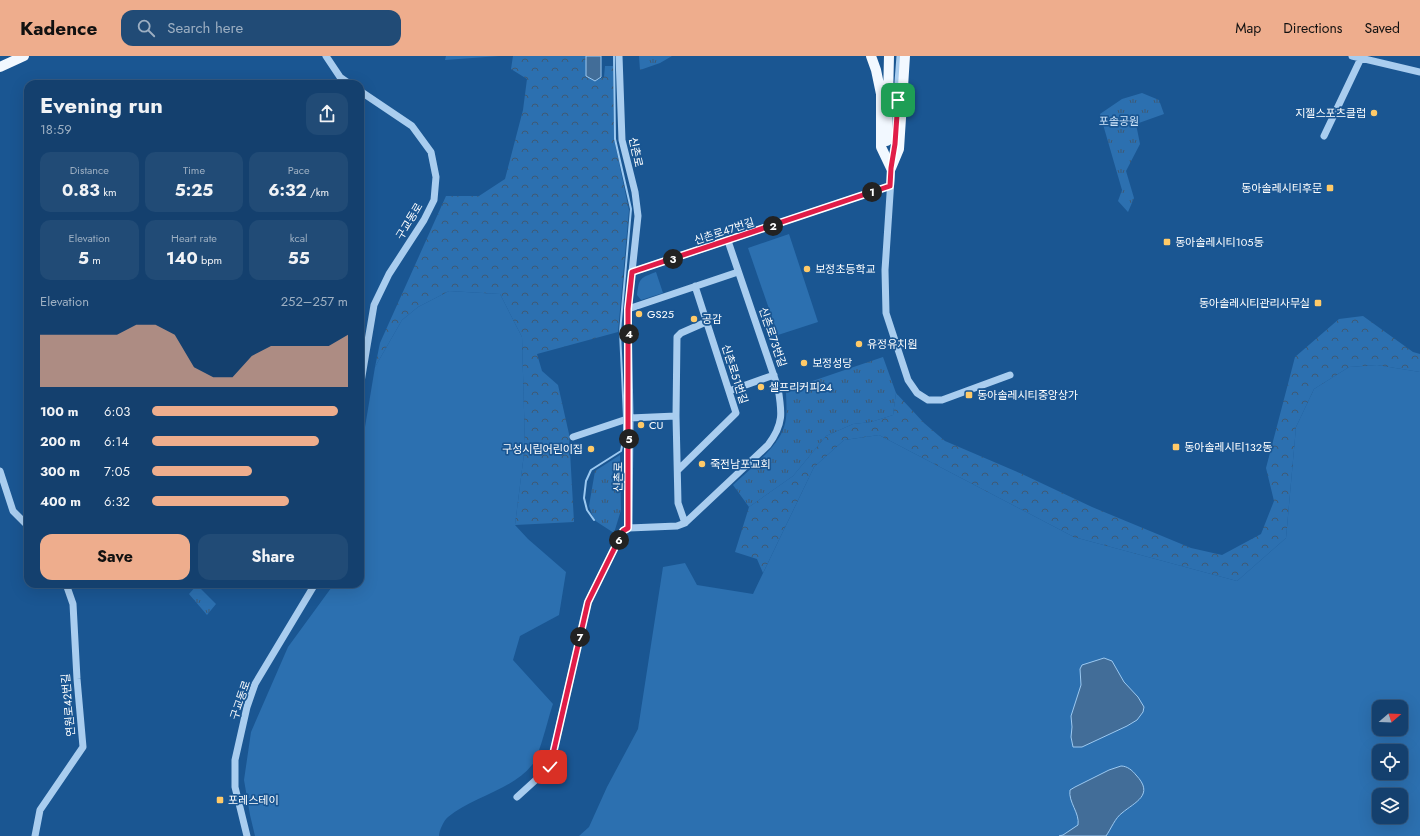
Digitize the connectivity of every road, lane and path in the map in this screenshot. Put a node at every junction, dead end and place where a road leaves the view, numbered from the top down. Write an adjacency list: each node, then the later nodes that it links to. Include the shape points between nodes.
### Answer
1 (24, 56): 10 (main road)
2 (326, 56): 12 (street)
3 (619, 56): 18 (street, 신촌로, via 622,140 635,192 638,216)
4 (871, 56): 15 (main road, via 881,94 881,147)
5 (889, 56): 15 (main road, via 887,150)
6 (900, 56): 15 (street, via 895,144)
7 (905, 56): 15 (main road, via 899,149)
8 (1352, 56): 9 (street)
9 (1361, 57): 11 (street); 14 (street)
10 (0, 67)
11 (1420, 72)
12 (344, 80)
13 (364, 94): 23 (street, 구교동로, via 412,126 431,152 436,177 434,200 389,274 374,305)
14 (1324, 136)
15 (891, 168): 16 (street)
16 (890, 186): 17 (street, 신촌로47번길); 25 (street, via 885,270 886,313 908,380 917,392 928,400 942,400)
17 (728, 241): 18 (street, 신촌로47번길); 19 (street, 신촌로73번길)
18 (632, 272): 21 (street, 신촌로)
19 (738, 272): 20 (street); 24 (street, 신촌로73번길)
20 (695, 286): 21 (street); 22 (street, 신촌로51번길)
21 (628, 309): 28 (street, 신촌로)
22 (706, 322): 26 (street, 신촌로51번길); 27 (street, via 677,337)
23 (364, 364)
24 (774, 375): 26 (street); 33 (street, 신촌로73번길, via 781,405 781,419 776,434 768,445)
25 (1010, 375)
26 (729, 391): 30 (street, 신촌로51번길, via 736,413)
27 (676, 416): 28 (street); 30 (street)
28 (630, 418): 29 (street); 34 (street, 신촌로)
29 (573, 437)
30 (678, 470): 33 (street, via 678,503)
31 (0, 471): 32 (street, via 13,511)
32 (24, 522)
33 (685, 523): 34 (street, via 677,526)
34 (628, 528): 37 (street, via 623,531 588,602 550,767)
35 (67, 588): 38 (street, 연원로42번길, via 73,604 83,747 40,810)
36 (313, 588): 39 (street, 구교동로, via 256,684 247,707 235,760 235,788)
37 (517, 798)
38 (35, 836)
39 (247, 836)

